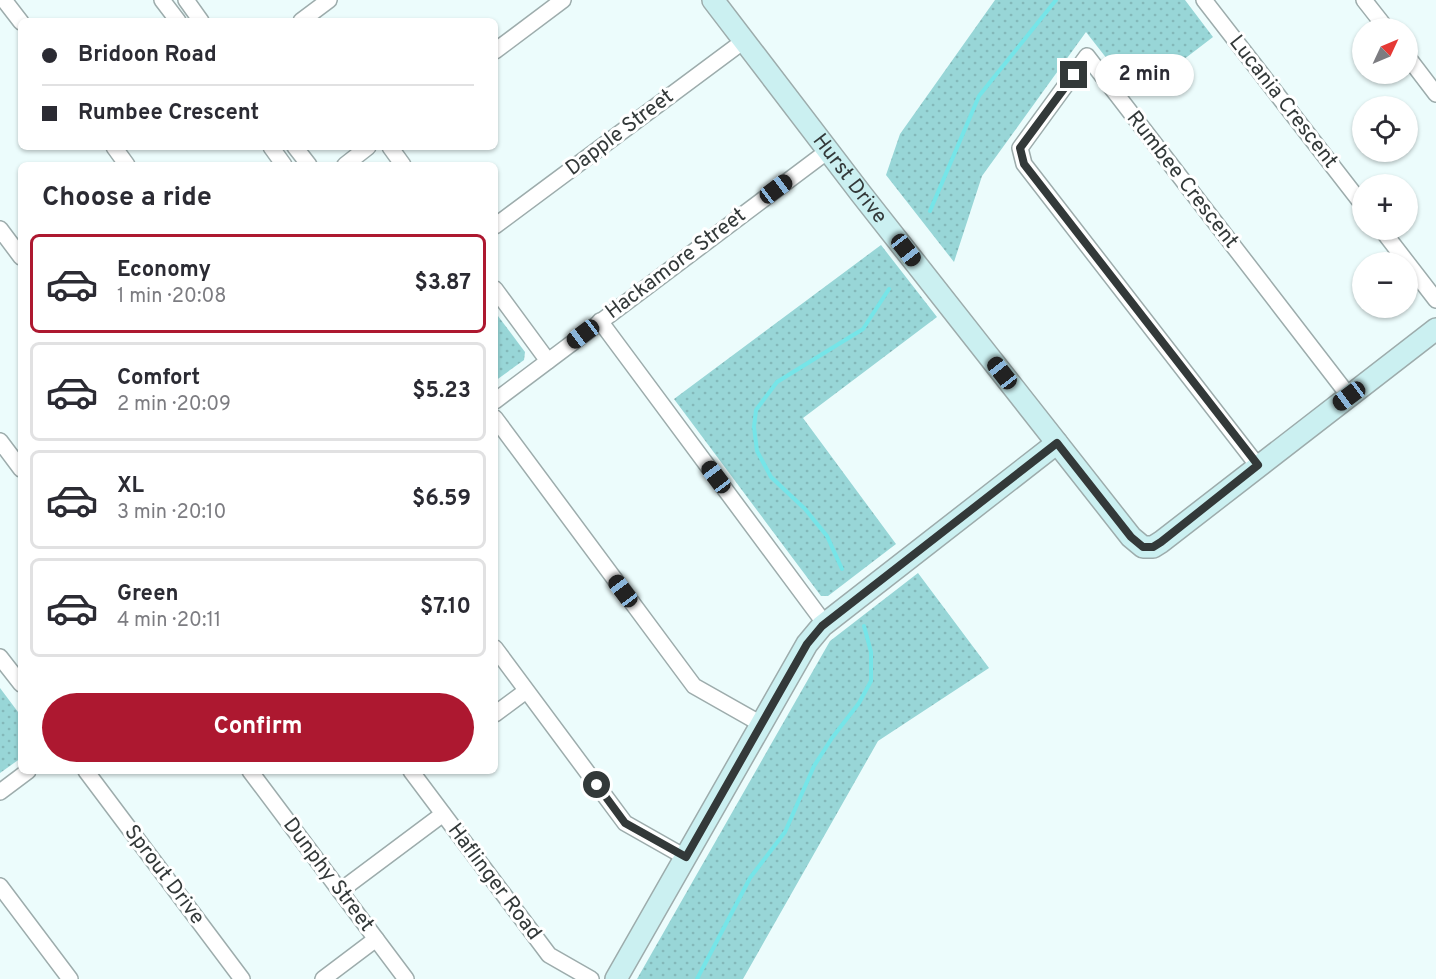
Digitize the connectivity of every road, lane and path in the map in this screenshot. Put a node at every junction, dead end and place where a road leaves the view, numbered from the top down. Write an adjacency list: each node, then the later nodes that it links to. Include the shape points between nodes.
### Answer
1 (4, 0): 10 (street)
2 (162, 0): 11 (street)
3 (186, 0): 12 (street)
4 (329, 0): 13 (street)
5 (563, 0): 9 (street)
6 (713, 0): 15 (street, Hurst Drive)
7 (1204, 0): 24 (street, Lucania Crescent)
8 (1364, 0): 14 (street)
9 (543, 6): 16 (street)
10 (18, 18)
11 (176, 18)
12 (199, 18)
13 (305, 18)
14 (1378, 18)
15 (744, 40): 21 (street, Hurst Drive); 25 (street, Dapple Street)
16 (498, 48)
17 (1418, 70): 18 (street)
18 (1436, 94)
19 (297, 150): 22 (street)
20 (364, 150): 23 (street)
21 (829, 150): 31 (street, Hackamore Street); 38 (street, Hurst Drive)
22 (307, 162)
23 (349, 162)
24 (1352, 191)
25 (498, 224)
26 (0, 229): 28 (street)
27 (1390, 240): 30 (street)
28 (18, 253)
29 (498, 293): 33 (street)
30 (1436, 300)
31 (600, 321): 33 (street, Hackamore Street); 41 (street)
32 (1436, 329): 34 (street, Hurst Drive)
33 (548, 361): 35 (street, Hackamore Street)
34 (1349, 396): 40 (street, Hurst Drive); 40 (street, Rumbee Crescent, via 1087,56 1020,148 1024,164)
35 (498, 398)
36 (498, 422): 47 (street, via 694,687)
37 (0, 441): 39 (street)
38 (1057, 443): 40 (street, Hurst Drive, via 1143,547 1161,542); 41 (street)
39 (18, 465)
40 (1258, 465)
41 (825, 624): 47 (street, via 807,644)
42 (498, 652): 45 (street)
43 (0, 657): 44 (street)
44 (18, 680)
45 (526, 691): 46 (street); 54 (street, via 625,823)
46 (498, 712)
47 (761, 723): 54 (street)
48 (24, 774): 52 (street)
49 (88, 774): 59 (street, Sprout Drive)
50 (252, 774): 56 (street, Dunphy Street)
51 (415, 774): 53 (street, Haflinger Road)
52 (0, 792)
53 (443, 814): 56 (street); 62 (street, Haflinger Road, via 549,955)
54 (686, 857): 63 (street)
55 (0, 886): 58 (street)
56 (340, 891): 57 (street, Dunphy Street)
57 (376, 939): 60 (street); 61 (street, Dunphy Street)
58 (70, 979)
59 (242, 979)
60 (323, 979)
61 (406, 979)
62 (591, 979)
63 (616, 979)

